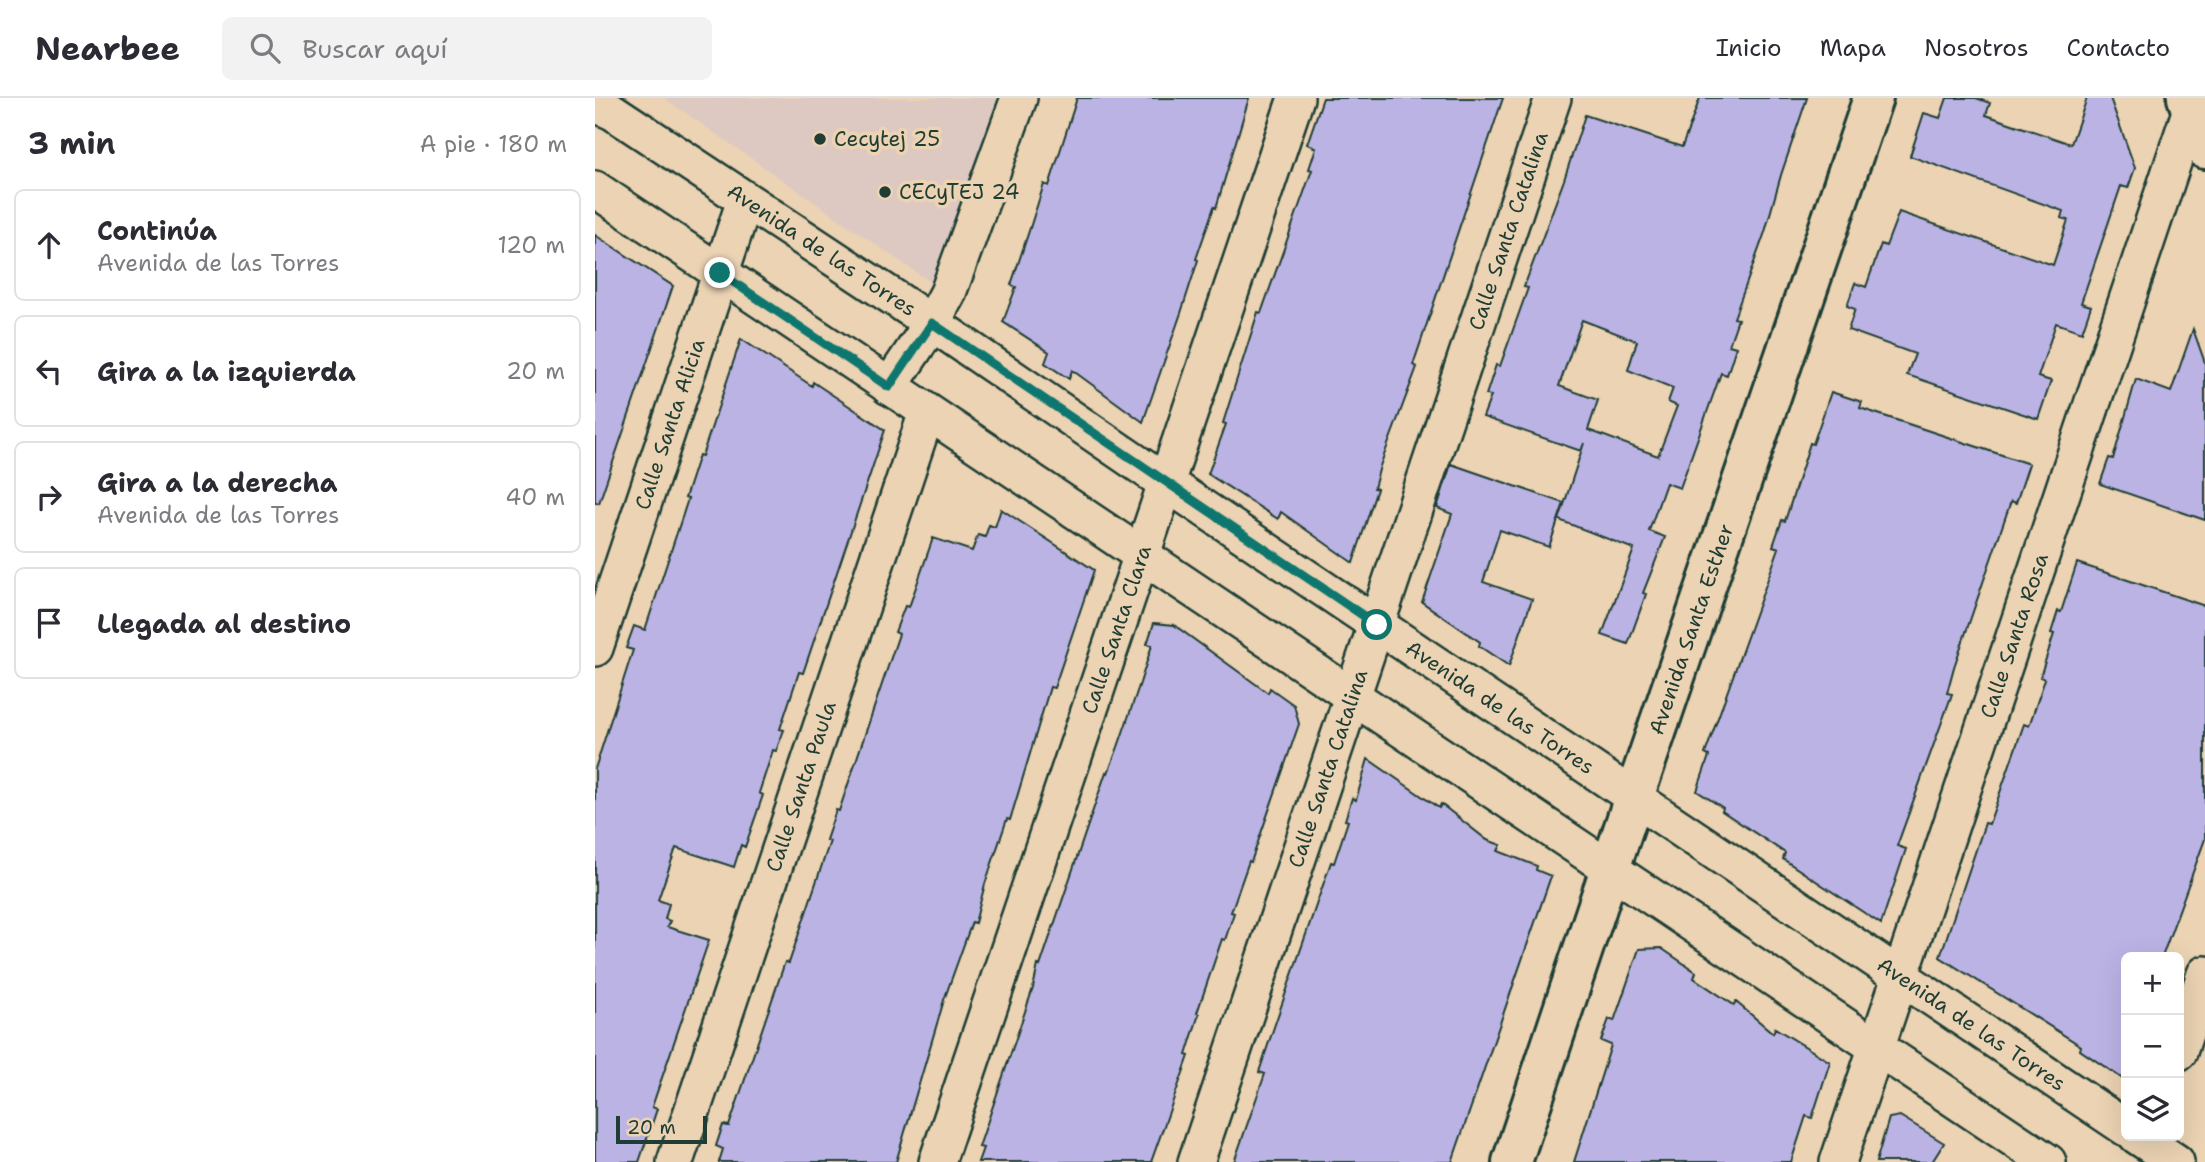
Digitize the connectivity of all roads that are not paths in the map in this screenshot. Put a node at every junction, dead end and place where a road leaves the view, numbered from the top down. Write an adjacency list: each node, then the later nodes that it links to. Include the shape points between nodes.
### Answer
1 (1019, 98): 11 (street, via 948,293)
2 (1296, 98): 14 (street, Calle Santa Clara)
3 (1553, 98): 16 (street, Calle Santa Catalina)
4 (1873, 98): 19 (street, Avenida Santa Esther)
5 (595, 104): 9 (street, Avenida de las Torres, via 613,111)
6 (2189, 104): 7 (street); 22 (street, Calle Santa Rosa)
7 (2205, 149)
8 (595, 189): 10 (street)
9 (744, 200): 10 (street, Calle Santa Alicia); 11 (street, Avenida de las Torres)
10 (720, 273): 12 (street); 17 (street, Calle Santa Alicia)
11 (932, 323): 12 (street); 14 (street, Avenida de las Torres)
12 (889, 387): 13 (street)
13 (927, 412): 15 (street); 26 (street, Calle Santa Paula)
14 (1166, 483): 15 (street, Calle Santa Clara); 16 (street, Avenida de las Torres)
15 (1142, 555): 18 (street); 27 (street, Calle Santa Clara)
16 (1377, 625): 18 (street, Calle Santa Catalina); 19 (street, Avenida de las Torres)
17 (595, 648)
18 (1352, 696): 20 (street); 28 (street, Calle Santa Catalina)
19 (1633, 797): 20 (street, Avenida Santa Esther); 22 (street, Avenida de las Torres)
20 (1609, 869): 24 (street); 29 (street, Avenida Santa Esther)
21 (2205, 974): 23 (street)
22 (1900, 976): 24 (street, Calle Santa Rosa); 25 (street, Avenida de las Torres)
23 (2184, 1037)
24 (1876, 1047): 30 (street, Calle Santa Rosa); 31 (street)
25 (2147, 1144)
26 (675, 1162)
27 (937, 1162)
28 (1196, 1162)
29 (1512, 1162)
30 (1838, 1162)
31 (2048, 1162)

